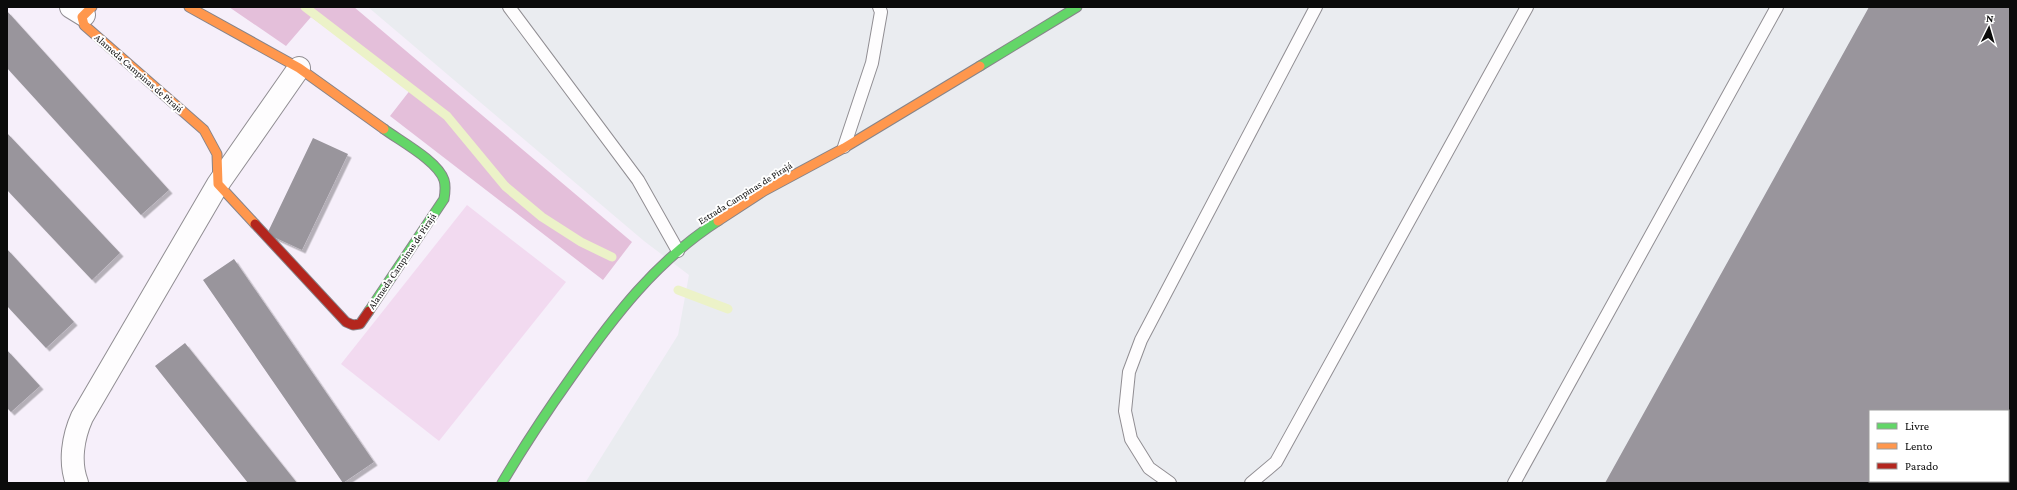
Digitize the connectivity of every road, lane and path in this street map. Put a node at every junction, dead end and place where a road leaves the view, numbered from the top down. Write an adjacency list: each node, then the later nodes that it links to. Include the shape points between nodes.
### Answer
1 (189, 7): 9 (street, Alameda Campinas de Pirajá)
2 (509, 7): 12 (lane, via 638,180)
3 (879, 7): 10 (lane, via 881,12 872,63)
4 (1077, 7): 10 (street, Estrada Campinas de Pirajá)
5 (1316, 7): 15 (lane, via 1141,340 1129,372 1125,411 1131,439 1149,468)
6 (1527, 7): 16 (lane, via 1276,462)
7 (1777, 7): 17 (lane)
8 (82, 10): 11 (street, Alameda Campinas de Pirajá, via 84,25 204,130 217,154)
9 (299, 68): 11 (street); 11 (street, Alameda Campinas de Pirajá, via 430,162 443,175 446,185 444,199 360,324 346,322)
10 (844, 148): 12 (street, Estrada Campinas de Pirajá, via 764,191 707,228)
11 (218, 184): 13 (street, via 82,417 76,430 72,454)
12 (678, 251): 14 (street, Estrada Campinas de Pirajá, via 630,296 608,324 528,439)
13 (76, 483)
14 (502, 483)
15 (1170, 483)
16 (1251, 483)
17 (1514, 483)

